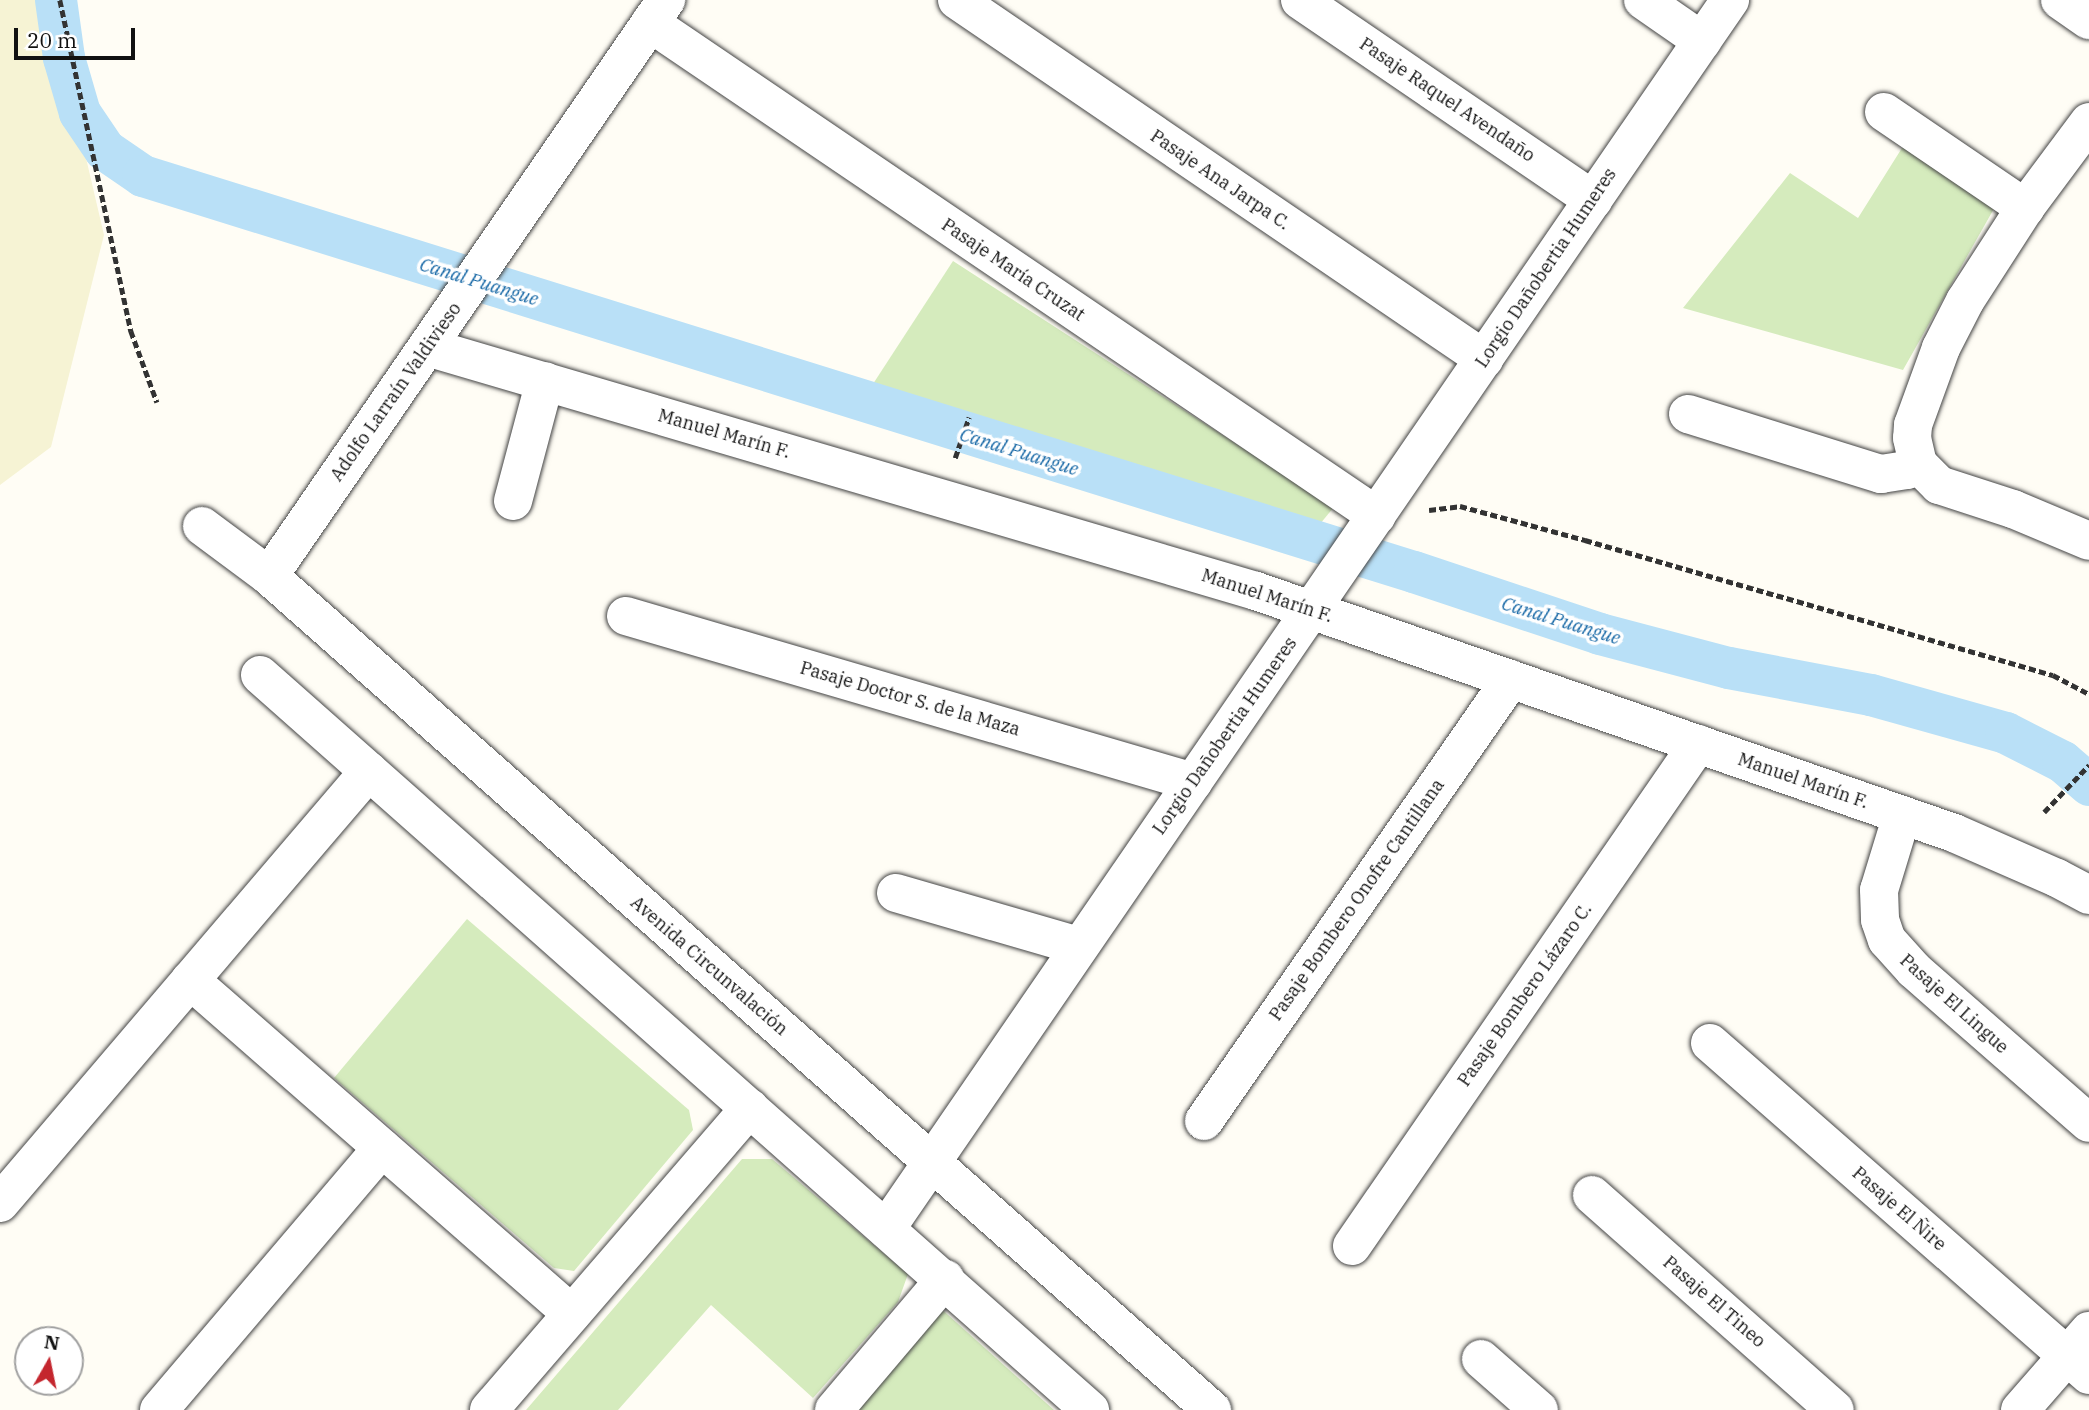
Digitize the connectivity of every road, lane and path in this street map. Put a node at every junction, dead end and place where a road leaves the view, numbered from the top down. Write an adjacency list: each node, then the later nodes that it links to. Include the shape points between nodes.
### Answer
1 (60, 0): 17 (path, via 131,331)
2 (957, 0): 15 (street, Pasaje Ana Jarpa C.)
3 (1300, 0): 12 (street, Pasaje Raquel Avendaño)
4 (1643, 0): 9 (street)
5 (1730, 0): 9 (street, Lorgio Dañobertia Humeres)
6 (2060, 0): 8 (street)
7 (658, 12): 14 (street, Adolfo Larraín Valdivieso); 24 (street, Pasaje María Cruzat)
8 (2089, 20)
9 (1702, 41): 12 (street, Lorgio Dañobertia Humeres)
10 (1884, 112): 13 (street)
11 (2089, 122): 13 (street)
12 (1593, 200): 15 (street, Lorgio Dañobertia Humeres)
13 (2025, 208): 21 (street, via 1965,301 1941,348 1913,425)
14 (428, 347): 16 (street, Manuel Marín F.); 27 (street, Adolfo Larraín Valdivieso)
15 (1483, 359): 24 (street, Lorgio Dañobertia Humeres)
16 (545, 381): 22 (street); 28 (street, Manuel Marín F.)
17 (157, 402)
18 (1688, 414): 21 (street, via 1881,474)
19 (969, 417): 20 (path)
20 (955, 458)
21 (1918, 464): 26 (street, via 1927,476 1952,491 2013,509)
22 (513, 501)
23 (1424, 511): 32 (path, via 1460,506 1585,540 2053,675)
24 (1371, 525): 28 (street, Lorgio Dañobertia Humeres)
25 (202, 526): 27 (street, Avenida Circunvalación)
26 (2089, 541)
27 (269, 576): 48 (street, Avenida Circunvalación)
28 (1312, 610): 31 (street, Manuel Marín F.); 36 (street, Lorgio Dañobertia Humeres)
29 (626, 616): 36 (street, Pasaje Doctor S. de la Maza)
30 (260, 675): 35 (street)
31 (1511, 679): 33 (street, Manuel Marín F.); 45 (street, Pasaje Bombero Onofre Cantillana)
32 (2089, 694)
33 (1698, 744): 38 (street, Manuel Marín F.); 52 (street, Pasaje Bombero Lázaro C.)
34 (2089, 765): 37 (path)
35 (369, 771): 42 (street); 44 (street)
36 (1193, 782): 41 (street, Lorgio Dañobertia Humeres)
37 (2044, 813)
38 (1902, 815): 40 (street, Manuel Marín F., via 2005,854); 46 (street, Pasaje El Lingue, via 1879,890 1880,920 1887,940 1914,970)
39 (895, 893): 41 (street)
40 (2089, 895)
41 (1079, 946): 48 (street, Lorgio Dañobertia Humeres)
42 (190, 980): 47 (street); 50 (street)
43 (1710, 1043): 55 (street, Pasaje El Ñire)
44 (750, 1108): 51 (street); 54 (street)
45 (1204, 1121)
46 (2089, 1124)
47 (382, 1148): 54 (street); 57 (street)
48 (931, 1161): 51 (street, Lorgio Dañobertia Humeres); 61 (street, Avenida Circunvalación)
49 (1592, 1195): 63 (street, Pasaje El Tineo)
50 (0, 1203)
51 (886, 1229): 53 (street)
52 (1352, 1246)
53 (946, 1279): 59 (street); 60 (street)
54 (572, 1314): 58 (street)
55 (2082, 1354): 64 (street)
56 (1481, 1359): 62 (street)
57 (159, 1410)
58 (489, 1410)
59 (834, 1410)
60 (1090, 1410)
61 (1212, 1410)
62 (1539, 1410)
63 (1835, 1410)
64 (2020, 1410)

